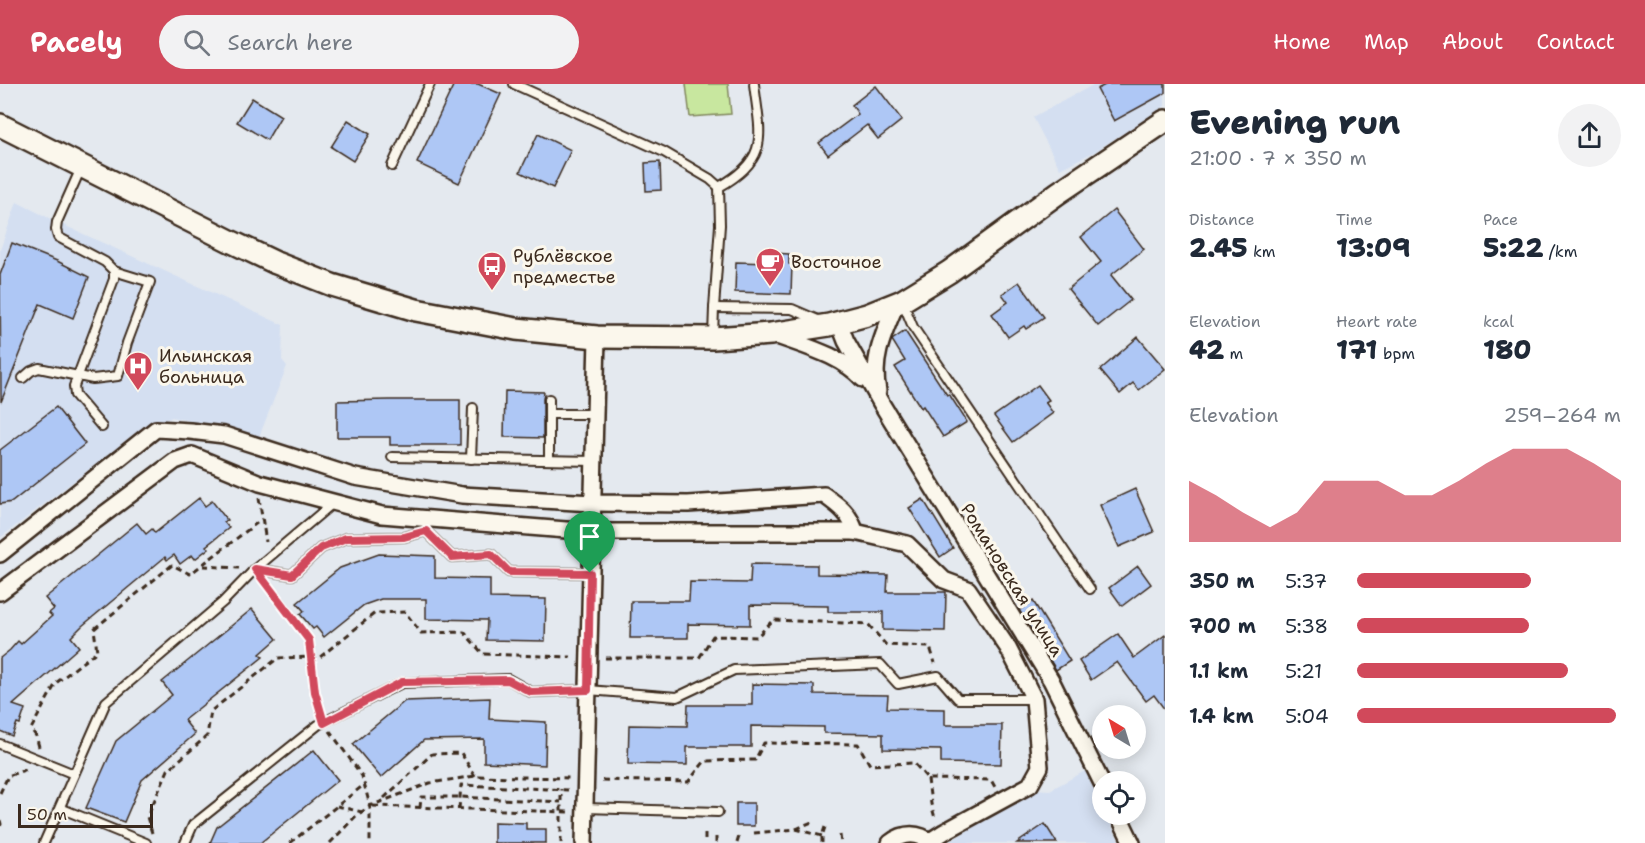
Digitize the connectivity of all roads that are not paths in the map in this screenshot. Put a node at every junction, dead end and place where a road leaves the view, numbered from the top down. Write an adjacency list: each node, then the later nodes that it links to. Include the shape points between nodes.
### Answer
1 (430, 84): 6 (lane)
2 (514, 84): 8 (lane, via 664,152)
3 (754, 84): 8 (lane, via 758,148 748,166)
4 (1165, 122): 10 (street)
5 (0, 125): 7 (street)
6 (392, 166)
7 (82, 167): 9 (lane, via 57,222 58,237 105,262); 14 (street, via 276,263 332,285 416,310 486,324)
8 (719, 187): 11 (lane)
9 (114, 271): 16 (lane); 16 (lane, via 150,282 118,376)
10 (899, 303): 12 (street); 19 (street, Романовская улица, via 880,342 876,362); 38 (lane)
11 (714, 308): 12 (lane, via 792,309); 15 (lane)
12 (834, 324): 13 (street); 19 (street, Романовская улица)
13 (771, 334): 15 (street); 19 (street, Романовская улица, via 845,364)
14 (597, 337): 15 (street); 22 (street)
15 (713, 338)
16 (77, 376): 17 (lane, via 39,368); 23 (lane, via 75,395)
17 (22, 378)
18 (549, 399): 21 (lane)
19 (881, 403): 43 (street, Романовская улица, via 1051,680)
20 (472, 408): 27 (lane)
21 (549, 414): 22 (lane); 28 (lane)
22 (595, 414): 29 (street)
23 (102, 428)
24 (190, 431): 25 (street); 31 (street, via 224,435 355,477 462,495); 35 (street, via 156,429)
25 (192, 455): 30 (street, via 257,482); 39 (street, via 175,461)
26 (392, 458): 27 (lane)
27 (471, 459): 28 (lane)
28 (549, 460): 29 (lane)
29 (594, 461): 31 (street)
30 (333, 503): 32 (street); 36 (lane)
31 (592, 503): 33 (street); 34 (street, via 688,504 824,495 841,508)
32 (427, 525): 33 (street); 36 (lane, via 404,537 346,538 321,548 292,575); 37 (lane, via 452,557 491,554 509,572)
33 (591, 532): 34 (street); 37 (street)
34 (855, 532): 41 (street, via 907,544 944,580 968,590 1008,648)
35 (0, 554)
36 (255, 569): 44 (lane, via 223,602 106,702)
37 (590, 573): 40 (street)
38 (1090, 589)
39 (0, 592)
40 (588, 690): 41 (lane, via 677,697 734,670 880,664 898,684 938,676 958,699); 46 (street); 52 (lane, via 531,692 508,680 402,682 324,723 193,825)
41 (1034, 699): 49 (street, via 1040,767 1030,784)
42 (0, 744): 44 (lane)
43 (1096, 771)
44 (74, 774): 45 (lane)
45 (60, 808): 50 (lane); 51 (lane)
46 (585, 810): 47 (lane); 53 (street)
47 (718, 812)
48 (1123, 825): 55 (street)
49 (931, 842): 54 (street, via 909,834)
50 (44, 843)
51 (146, 843)
52 (185, 843)
53 (584, 843)
54 (891, 843)
55 (1132, 843)

